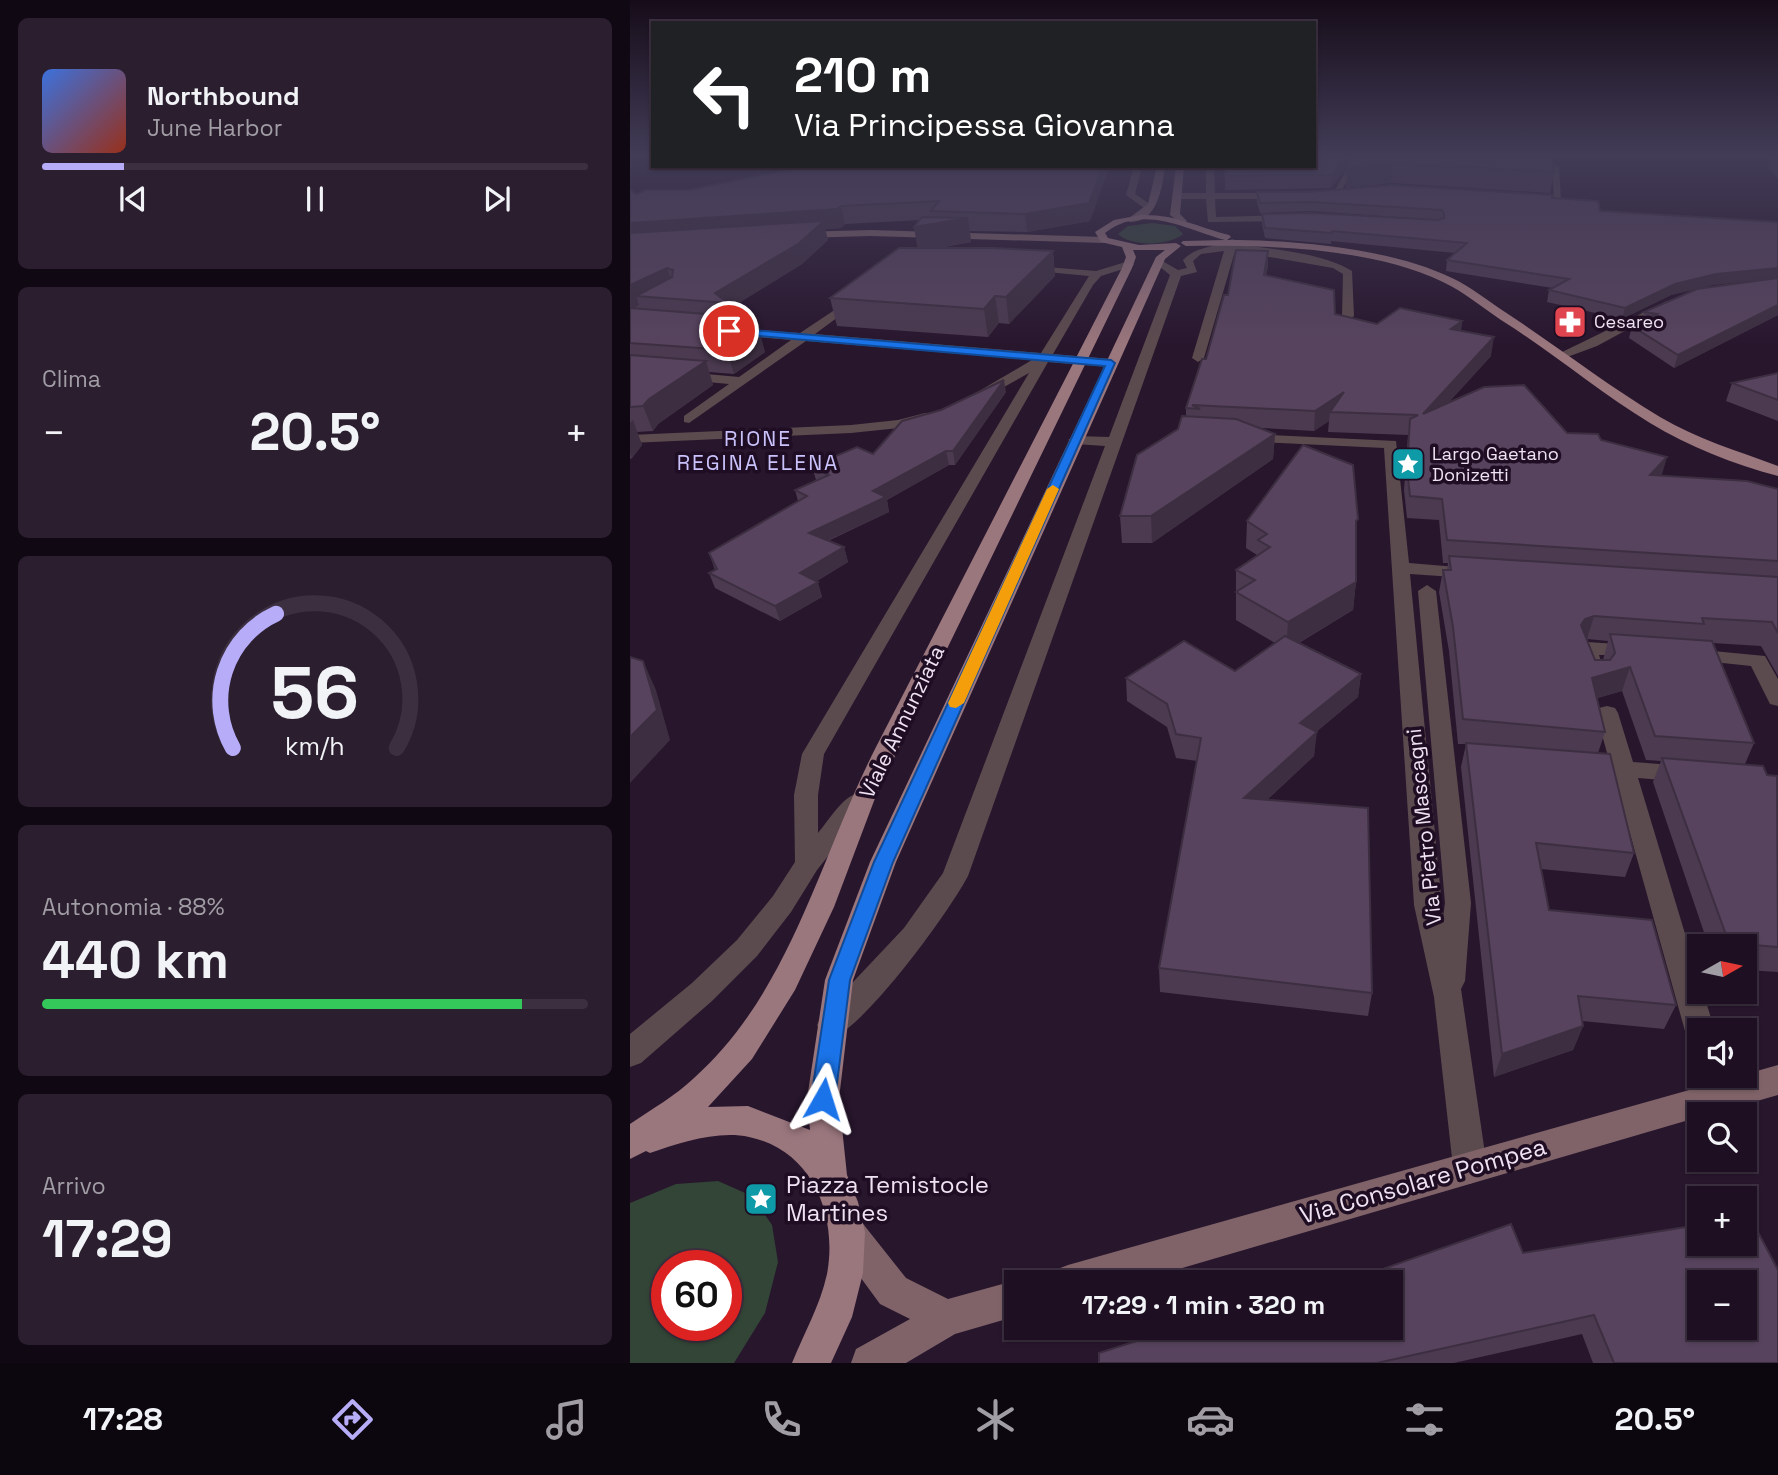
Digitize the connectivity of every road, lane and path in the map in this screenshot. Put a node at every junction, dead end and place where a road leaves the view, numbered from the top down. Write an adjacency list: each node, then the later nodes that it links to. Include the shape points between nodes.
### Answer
1 (1137, 218): 5 (main road)
2 (1178, 218): 6 (main road)
3 (1211, 218): 4 (street)
4 (1298, 218)
5 (1132, 220): 6 (main road); 7 (main road)
6 (1182, 221): 8 (main road)
7 (1104, 228): 10 (main road); 11 (main road, via 1100,236)
8 (1202, 230): 12 (main road, Viale Annunziata, via 1196,239); 22 (main road, via 1226,237 1330,245 1424,266 1480,290 1519,318)
9 (789, 236): 10 (main road)
10 (999, 236): 11 (main road)
11 (1104, 240): 14 (main road)
12 (1181, 244): 13 (main road); 14 (main road); 15 (main road, Viale Annunziata)
13 (1232, 244): 18 (street, via 1197,250 1188,260 1193,270); 21 (street, via 1343,268 1348,273); 22 (main road, via 1338,250 1424,271 1460,287); 27 (street)
14 (1128, 255): 17 (street); 28 (main road, Viale Annunziata)
15 (1159, 262): 18 (street); 29 (main road, Viale Annunziata)
16 (1017, 267): 17 (street)
17 (1097, 274): 26 (street)
18 (1176, 274): 38 (street)
19 (867, 290): 24 (street)
20 (1683, 298): 25 (street)
21 (1348, 316)
22 (1524, 328): 25 (main road)
23 (723, 330): 24 (street)
24 (802, 337): 26 (street); 31 (street)
25 (1562, 355): 39 (main road, via 1672,429)
26 (1046, 358): 28 (street); 32 (street); 52 (street, via 813,754 804,802)
27 (1198, 358)
28 (1082, 361): 29 (street); 51 (main road, Viale Annunziata)
29 (1111, 363): 37 (main road, Viale Annunziata)
30 (630, 371): 31 (street)
31 (742, 381): 34 (street)
32 (962, 403)
33 (937, 414): 36 (street, via 871,428)
34 (689, 419)
35 (1238, 437): 40 (street, Via Pietro Mascagni, via 1391,444)
36 (630, 439)
37 (1075, 440): 38 (street); 55 (main road, Viale Annunziata, via 883,862 839,980)
38 (1113, 442): 55 (street, via 955,876 918,933)
39 (1778, 471)
40 (1402, 568): 41 (street); 53 (street, Via Pietro Mascagni, via 1427,905)
41 (1485, 573)
42 (1427, 591): 46 (street)
43 (1595, 676): 44 (street, via 1587,648 1758,660)
44 (1778, 699)
45 (1607, 713): 49 (street)
46 (1444, 755): 47 (street); 53 (street, via 1458,902)
47 (1471, 757)
48 (1568, 765): 49 (street)
49 (1623, 769): 50 (street); 54 (street)
50 (1713, 776)
51 (865, 793): 52 (street); 60 (main road, Viale Annunziata, via 839,862 766,1017 713,1082)
52 (808, 863): 56 (street, via 747,948)
53 (1449, 997): 61 (street, Via Pietro Mascagni)
54 (1696, 1018)
55 (832, 1025): 62 (main road, Viale Annunziata, via 823,1099)
56 (630, 1053)
57 (1778, 1080): 58 (main road, Via Consolare Pompea)
58 (1757, 1082)
59 (1710, 1088): 61 (main road, Via Consolare Pompea)
60 (630, 1144): 62 (main road, Viale Annunziata, via 691,1123 748,1121 796,1139)
61 (1469, 1167): 64 (main road, Via Consolare Pompea)
62 (830, 1175): 63 (main road, Viale Annunziata)
63 (848, 1232): 66 (main road, via 893,1292); 67 (main road, Viale Annunziata, via 845,1273 833,1317)
64 (1113, 1270)
65 (1004, 1302): 66 (main road)
66 (947, 1318): 68 (main road)
67 (811, 1363)
68 (870, 1363)

